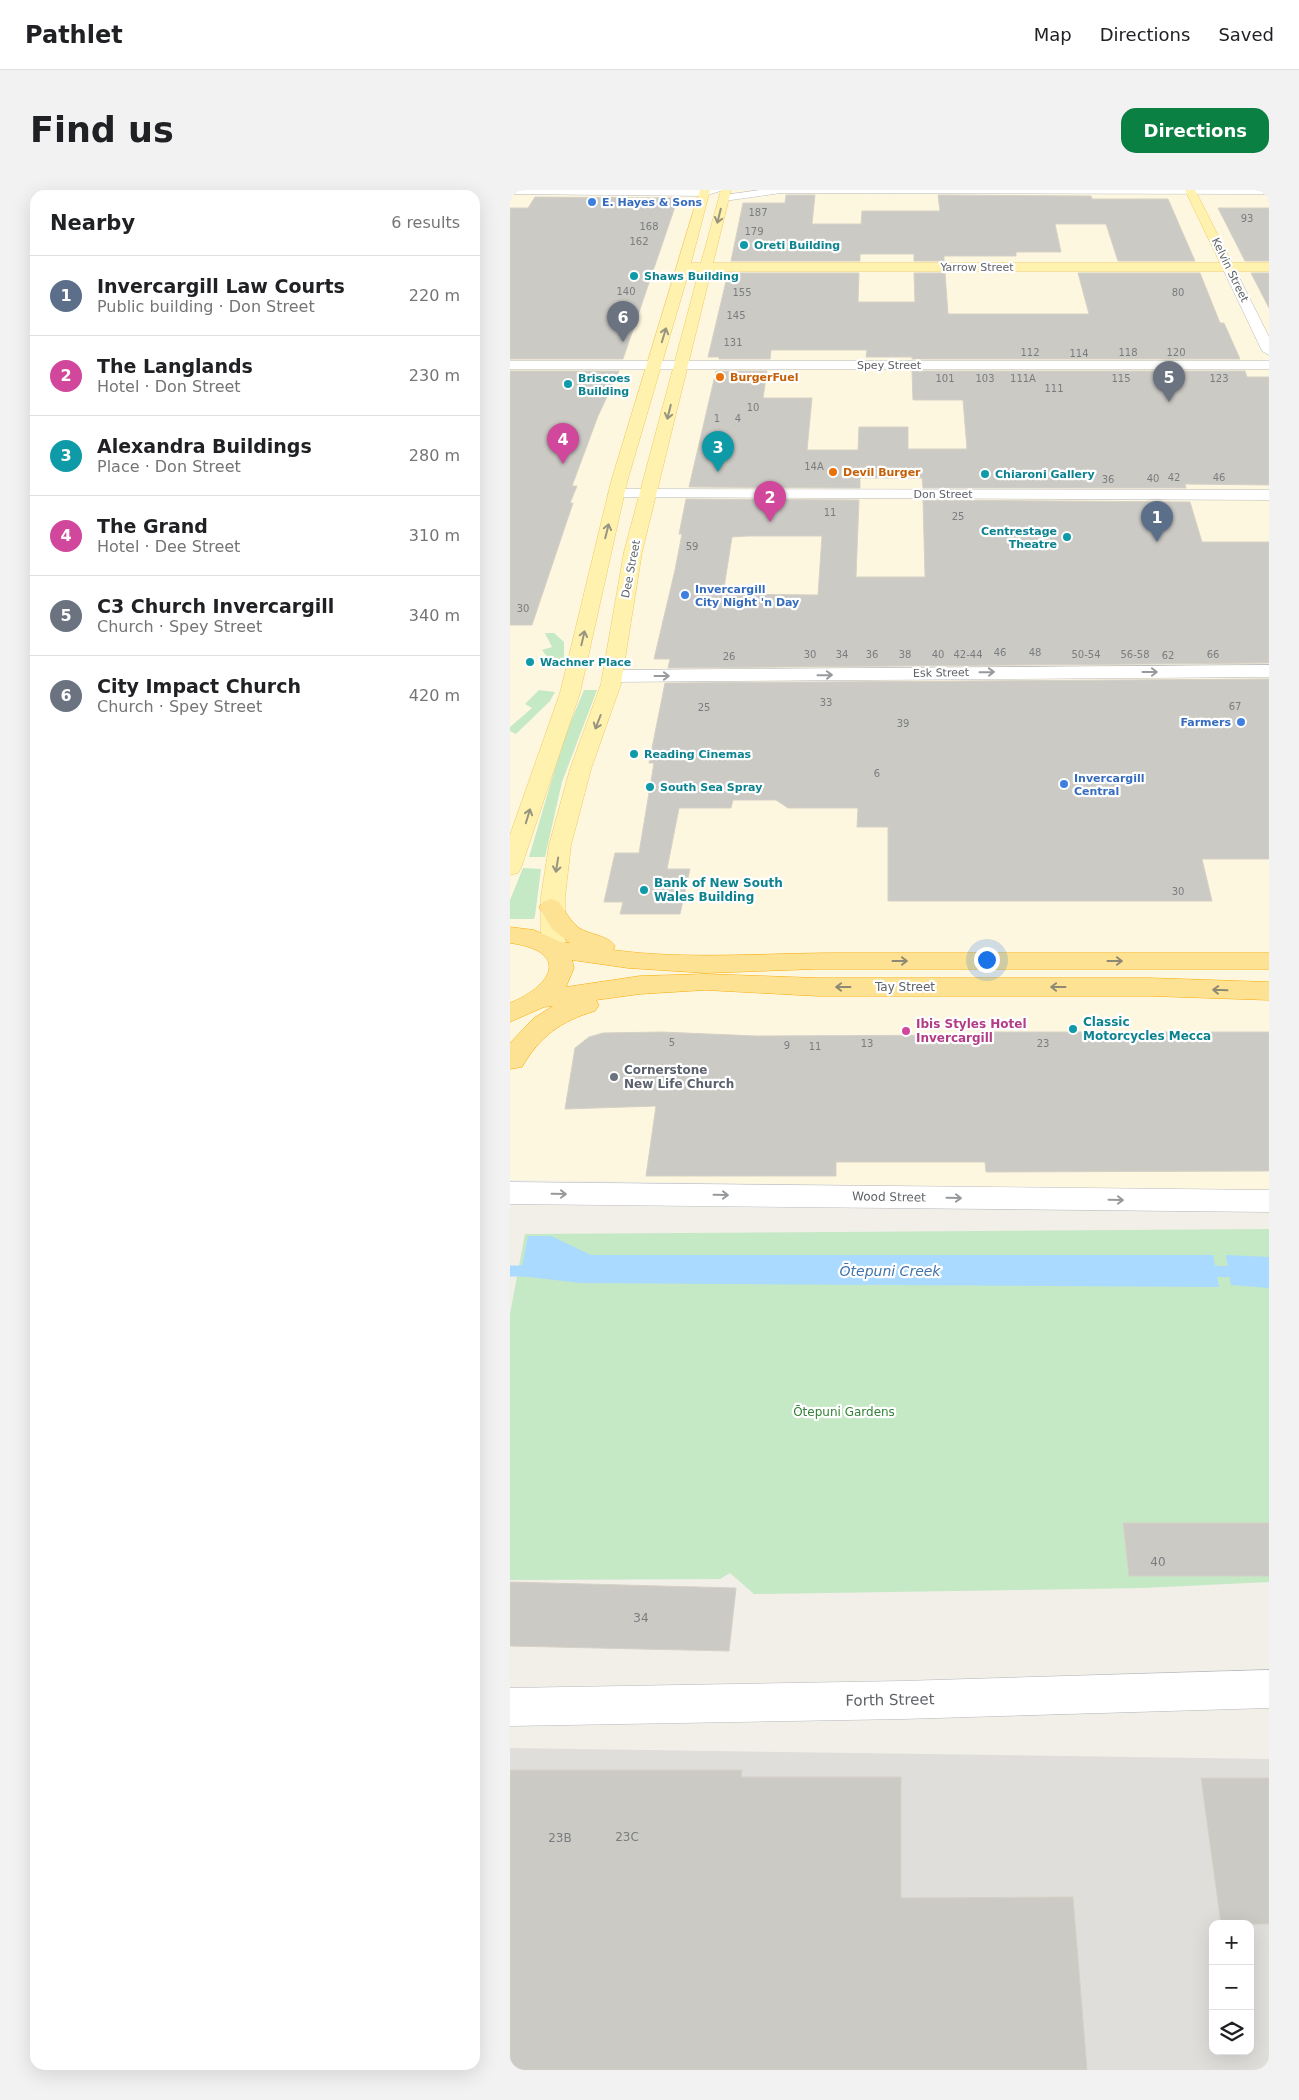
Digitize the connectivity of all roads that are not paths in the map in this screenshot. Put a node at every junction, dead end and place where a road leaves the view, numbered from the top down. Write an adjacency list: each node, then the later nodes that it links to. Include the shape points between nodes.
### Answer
1 (658, 190): 4 (street); 5 (street)
2 (772, 190): 3 (street); 7 (street)
3 (1190, 190): 6 (street); 10 (main road, Kelvin Street)
4 (510, 191)
5 (704, 191): 7 (street); 8 (main road)
6 (1269, 191)
7 (723, 193): 9 (main road, Dee Street, one-way to 9)
8 (684, 267): 9 (main road, Yarrow Street); 14 (main road, one-way to 8)
9 (706, 267): 10 (main road, Yarrow Street); 15 (main road, Dee Street)
10 (1228, 267): 11 (main road, Yarrow Street); 12 (street, Kelvin Street)
11 (1269, 267)
12 (1269, 351)
13 (510, 365): 14 (street, Spey Street)
14 (655, 365): 15 (street, Spey Street); 17 (main road)
15 (681, 365): 16 (street, Spey Street); 18 (main road, Dee Street, one-way to 18)
16 (1269, 365)
17 (616, 494): 18 (street, Don Street); 22 (main road, one-way to 17, via 570,693)
18 (649, 494): 19 (street, Don Street); 21 (main road, Dee Street, via 627,580)
19 (1269, 495)
20 (1269, 671): 21 (street, Esk Street, one-way to 20)
21 (614, 676): 23 (main road, Dee Street, one-way to 23, via 574,793 557,862)
22 (510, 868)
23 (551, 907): 25 (main road, Dee Street); 26 (highway, via 559,923 571,935 601,946 670,955)
24 (510, 935): 25 (highway, Tay Street, via 528,937)
25 (553, 949): 26 (highway, Tay Street, via 666,964); 30 (highway, via 561,962 560,978)
26 (816, 961): 27 (highway, Tay Street, one-way to 27)
27 (1269, 961)
28 (818, 987): 29 (highway, Tay Street, one-way to 28, via 1150,987); 30 (highway, Tay Street, via 672,983); 32 (highway, via 677,992 581,1006 544,1022 522,1043)
29 (1269, 991)
30 (542, 999): 31 (highway); 32 (highway)
31 (510, 1013)
32 (511, 1064)
33 (510, 1193): 34 (street, Wood Street, one-way to 34)
34 (1269, 1201)
35 (1269, 1689): 36 (street, Forth Street)
36 (510, 1707)

